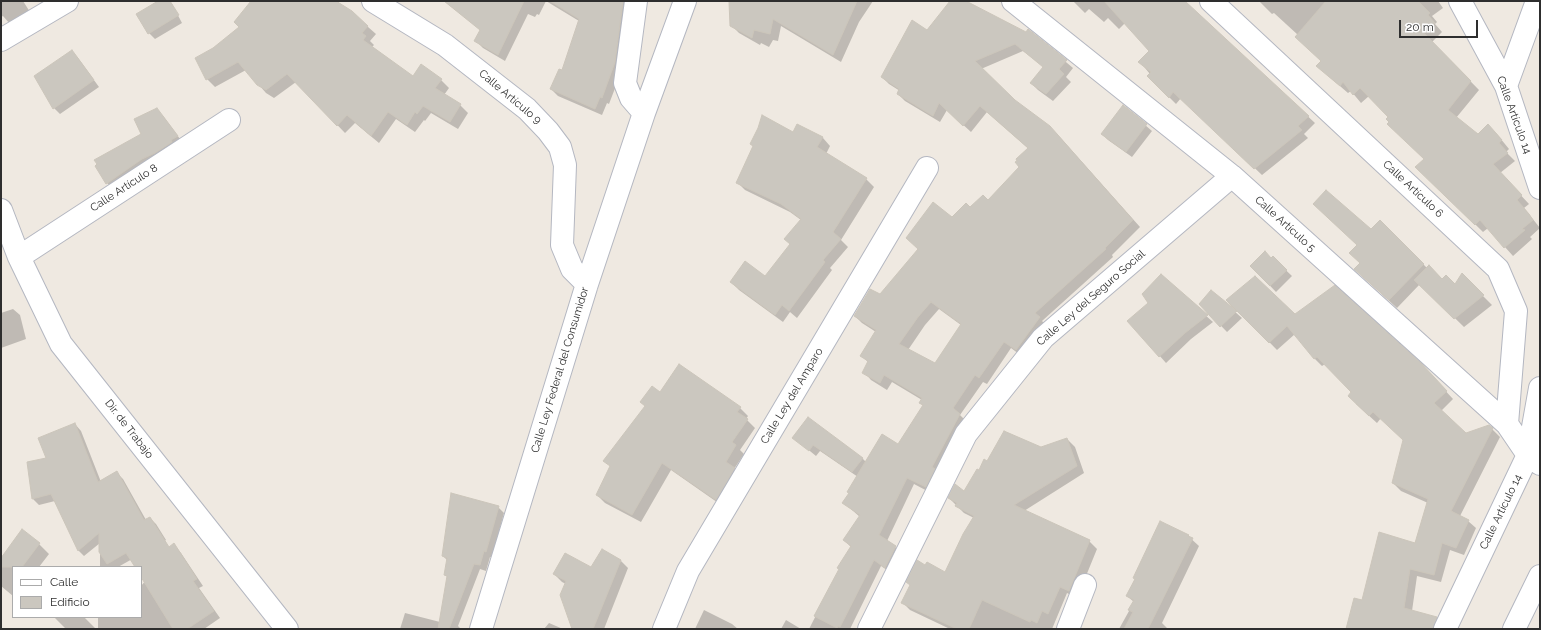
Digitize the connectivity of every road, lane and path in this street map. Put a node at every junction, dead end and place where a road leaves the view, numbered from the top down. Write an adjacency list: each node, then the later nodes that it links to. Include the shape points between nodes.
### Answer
1 (67, 1): 9 (street)
2 (373, 1): 18 (street, Calle Artículo 9, via 445,44 527,109 548,131 560,147 565,165 562,245 572,269)
3 (636, 1): 11 (street, via 625,83 631,98)
4 (685, 1): 11 (street, Calle Ley Federal del Consumidor)
5 (1013, 1): 14 (street, Calle Artículo 5)
6 (1211, 1): 20 (street, Calle Artículo 6, via 1498,269 1516,311)
7 (1460, 1): 10 (street, Calle Artículo 14)
8 (1537, 1): 10 (street)
9 (1, 40)
10 (1506, 86): 15 (street, Calle Artículo 14)
11 (644, 113): 18 (street, Calle Ley Federal del Consumidor)
12 (229, 120): 17 (street, Calle Artículo 8)
13 (927, 168): 26 (street, Calle Ley del Amparo, via 688,571)
14 (1232, 176): 20 (street, Calle Artículo 5); 27 (street, Calle Ley del Seguro Social, via 1043,338 970,428)
15 (1540, 188)
16 (1, 210): 17 (street, Dir. de Trabajo)
17 (19, 257): 24 (street, Dir. de Trabajo, via 61,344)
18 (587, 284): 25 (street, Calle Ley Federal del Consumidor)
19 (1540, 388): 21 (street, Calle Artículo 14)
20 (1507, 424): 21 (street, Calle Artículo 5)
21 (1534, 460): 29 (street, Calle Artículo 14)
22 (1540, 576): 30 (street)
23 (1085, 585): 28 (street)
24 (287, 629)
25 (481, 629)
26 (664, 629)
27 (869, 629)
28 (1068, 629)
29 (1445, 629)
30 (1514, 629)

